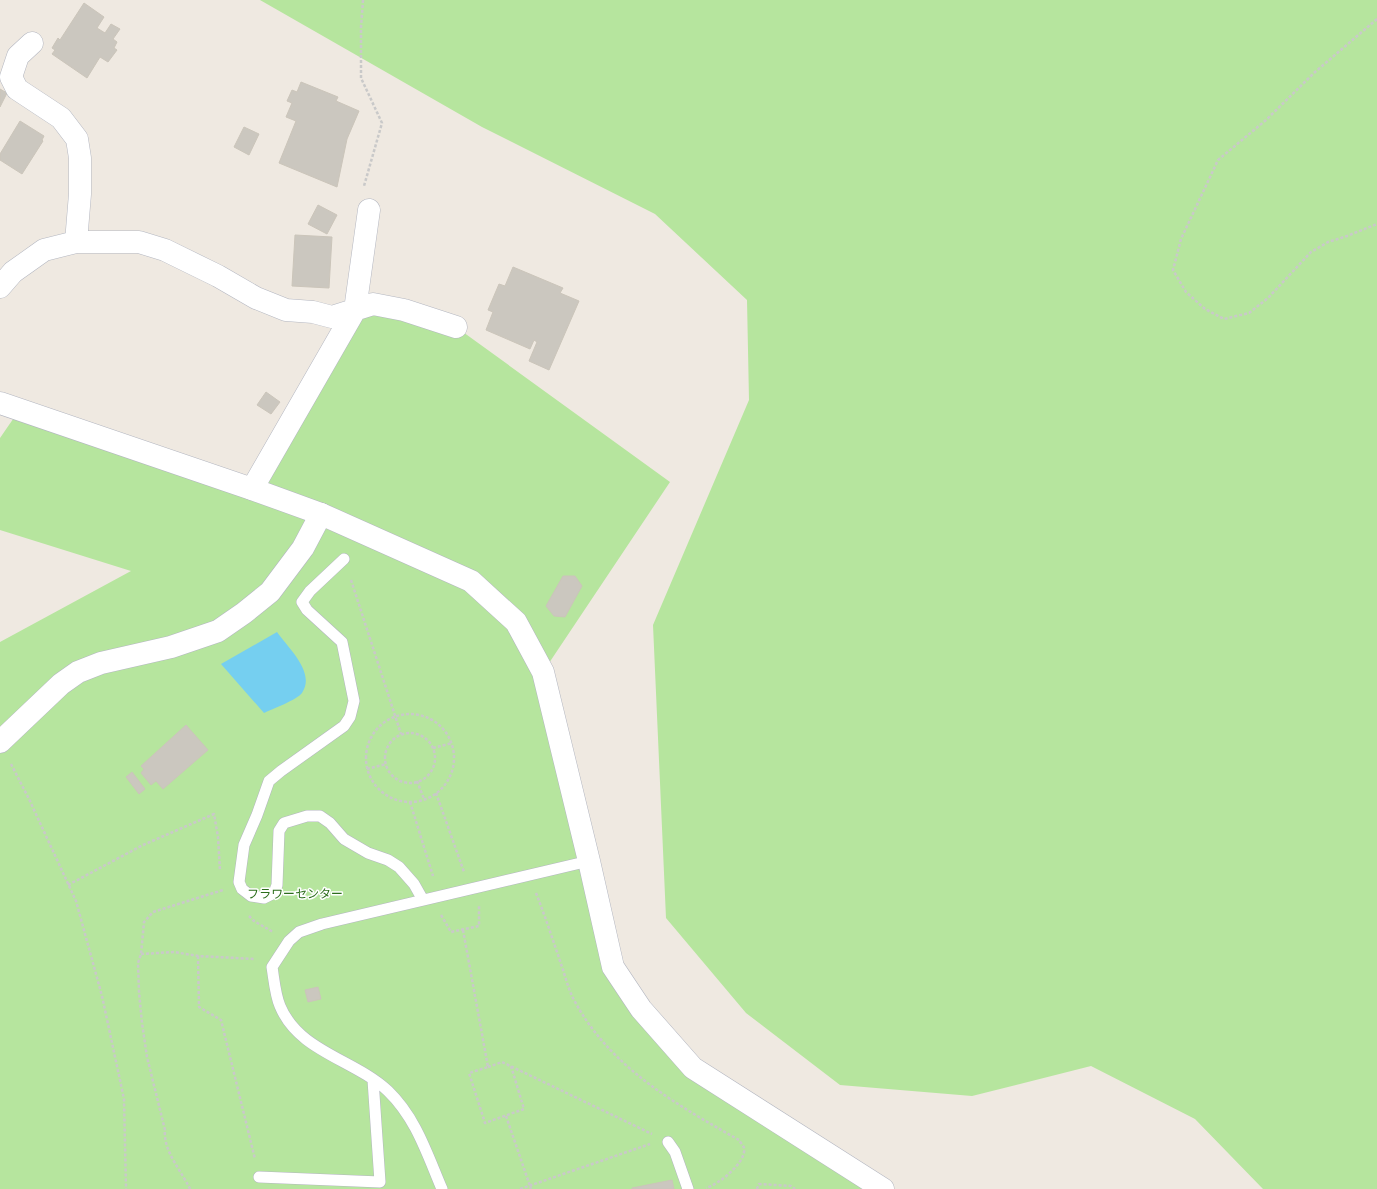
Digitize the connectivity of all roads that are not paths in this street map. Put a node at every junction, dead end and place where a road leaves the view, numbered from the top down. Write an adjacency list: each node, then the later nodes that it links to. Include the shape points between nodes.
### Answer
1 (32, 43): 3 (street, via 18,56 11,77 17,89 61,118 78,139 80,187)
2 (370, 210): 5 (street)
3 (76, 242): 4 (street, via 44,250 13,272); 5 (street, via 139,242 165,250 256,298 286,310 314,312 332,317)
4 (0, 287)
5 (354, 310): 6 (street, via 373,304 404,310); 8 (street)
6 (456, 327)
7 (0, 403): 8 (street)
8 (252, 489): 9 (street)
9 (321, 514): 11 (street, via 303,548 270,592 244,613 218,631 171,647 101,663 78,672 61,684); 12 (street, via 471,581 516,622 543,672)
10 (344, 559): 13 (lane, via 310,590 302,602 307,610 342,642 354,701 350,717 344,726 269,781 244,845 239,882 242,889 251,896 264,898 274,893 277,885 278,831 284,823 307,816 320,816 344,839 399,867)
11 (0, 742)
12 (589, 861): 13 (lane); 19 (street, via 614,967 641,1009 693,1068)
13 (431, 898): 14 (lane, via 322,924 299,932 289,941 272,967 280,1005 292,1027 307,1041)
14 (373, 1080): 16 (lane, via 380,1182); 17 (lane, via 387,1090 413,1123)
15 (666, 1141): 18 (lane, via 674,1152)
16 (259, 1177)
17 (442, 1189)
18 (688, 1189)
19 (883, 1189)

